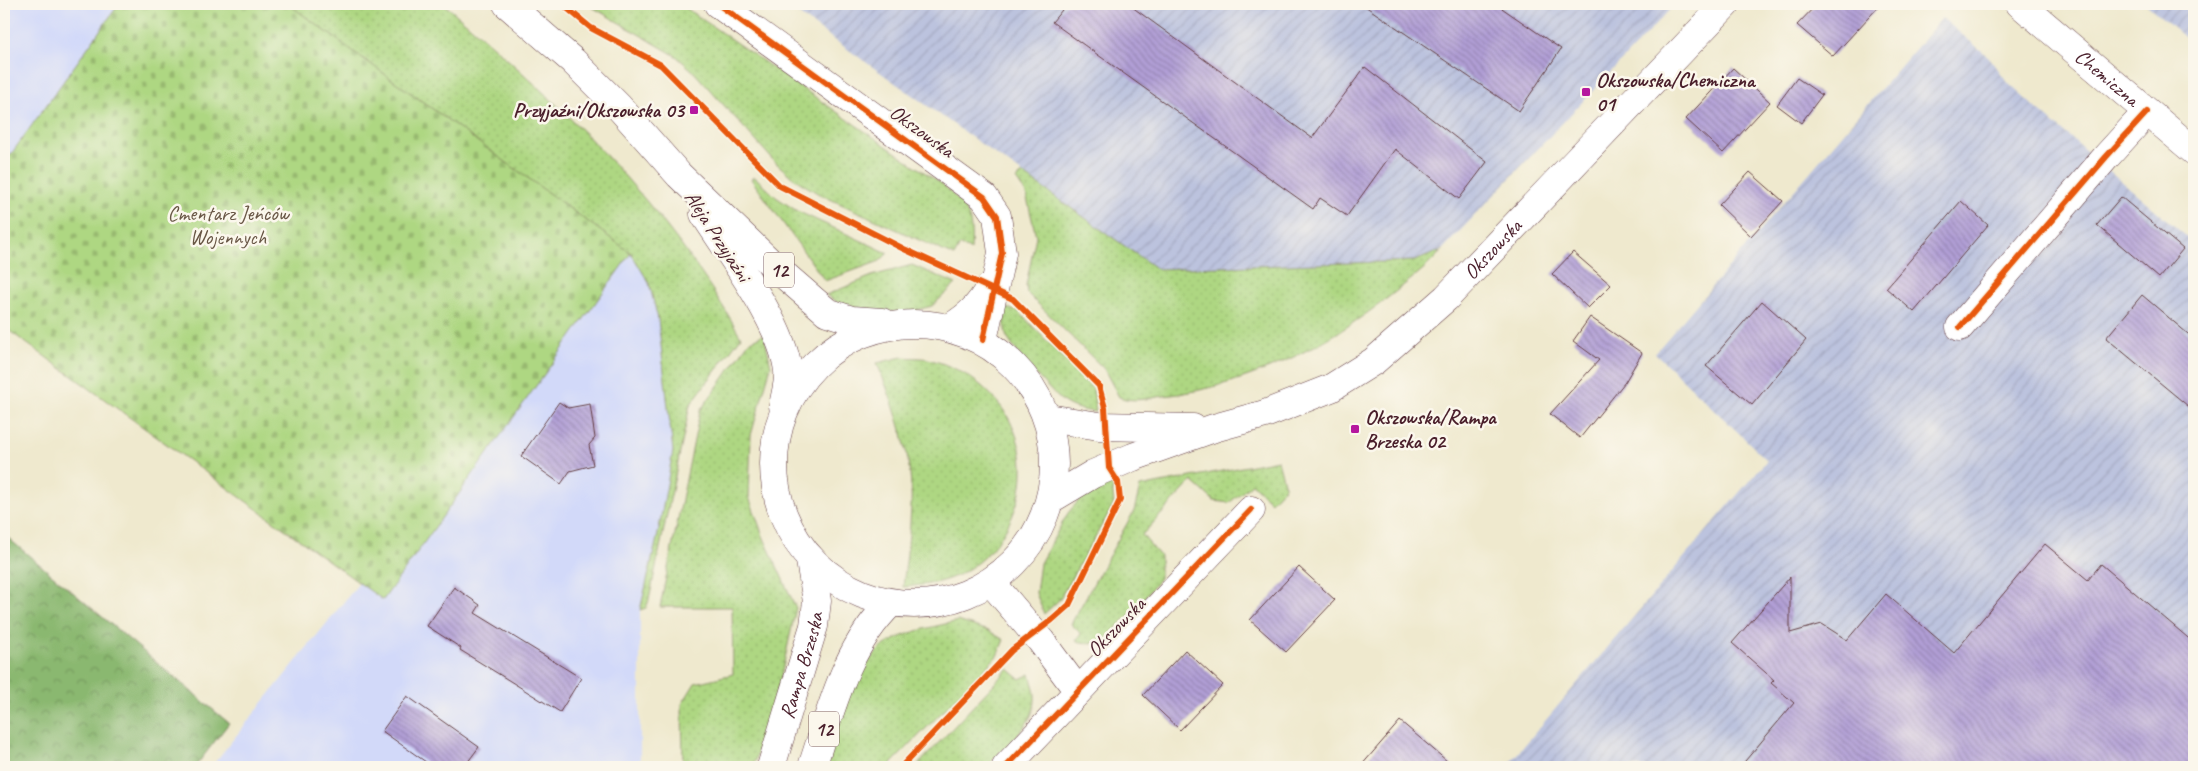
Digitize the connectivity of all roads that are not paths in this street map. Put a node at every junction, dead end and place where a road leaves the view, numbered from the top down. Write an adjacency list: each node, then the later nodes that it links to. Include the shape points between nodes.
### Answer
1 (507, 4): 7 (main road, Aleja Przyjaźni / 12, via 619,107)
2 (718, 4): 8 (main road, Okszowska, via 984,198 997,216 1000,227 1002,253)
3 (1726, 4): 15 (main road, Okszowska, via 1446,298 1374,361 1331,388 1266,414)
4 (2020, 4): 5 (main road, Chemiczna)
5 (2148, 112): 6 (main road, Chemiczna); 11 (main road)
6 (2194, 151)
7 (679, 175): 9 (main road, Aleja Przyjaźni / 12, via 827,312 852,320); 13 (main road, Aleja Przyjaźni / 12, via 746,279 783,347 788,373)
8 (995, 279): 10 (main road, Okszowska, via 969,316); 12 (main road, Okszowska)
9 (901, 322): 10 (main road, 12); 13 (main road, 12, via 851,337 810,367)
10 (951, 327): 12 (main road, 12)
11 (1960, 327)
12 (983, 340): 14 (main road, 12, via 1023,373)
13 (782, 411): 18 (main road, 12, via 773,450 774,490 787,528)
14 (1048, 418): 15 (main road, Okszowska, via 1099,426); 16 (main road, 12, via 1056,458)
15 (1214, 428): 16 (main road, Okszowska, via 1093,474)
16 (1051, 499): 19 (main road, 12, via 1029,546)
17 (1250, 510): 21 (main road, Okszowska)
18 (810, 561): 20 (main road, 12, via 847,589); 22 (main road, Rampa Brzeska / 12, via 817,601 814,626)
19 (991, 582): 20 (main road, 12, via 943,602); 21 (main road)
20 (891, 603): 23 (main road, Rampa Brzeska / 12, via 875,618 858,644 837,692)
21 (1078, 691): 24 (main road, Okszowska)
22 (771, 767)
23 (812, 767)
24 (1006, 767)

